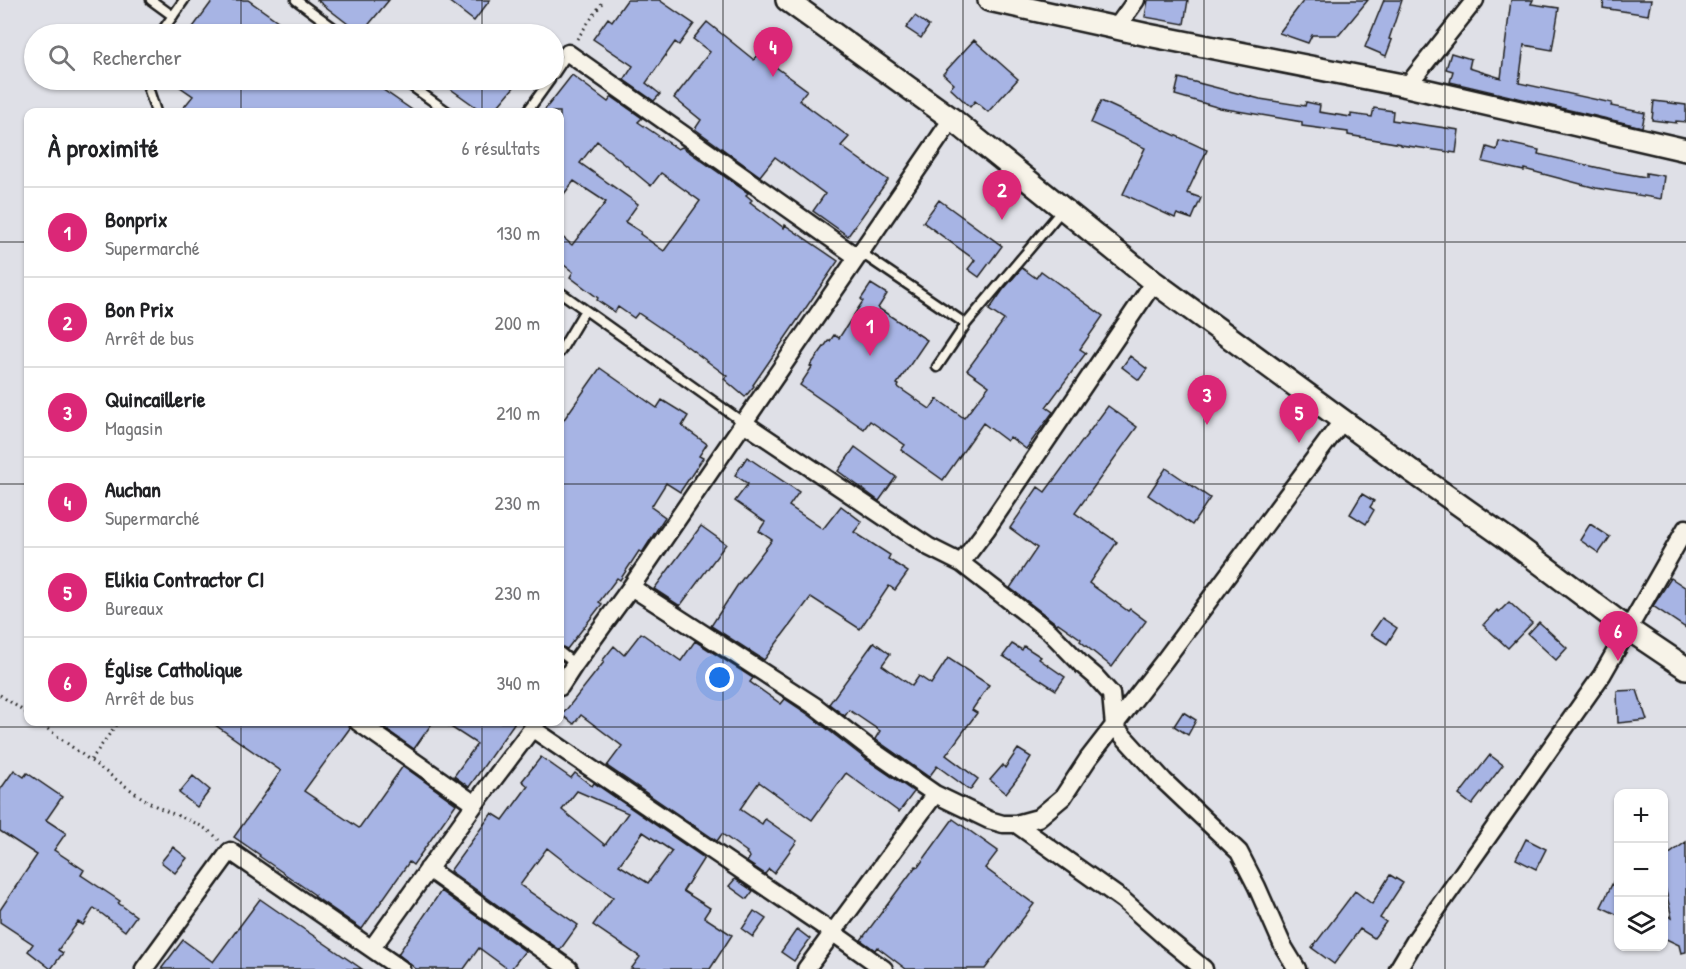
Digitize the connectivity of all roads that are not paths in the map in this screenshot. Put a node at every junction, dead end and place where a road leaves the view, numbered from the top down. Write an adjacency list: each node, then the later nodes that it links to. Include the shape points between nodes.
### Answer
1 (152, 0): 8 (lane)
2 (184, 0): 8 (lane)
3 (296, 0): 10 (lane)
4 (787, 0): 21 (street)
5 (989, 0): 11 (street)
6 (1136, 0): 11 (street)
7 (1475, 0): 14 (street)
8 (173, 16): 9 (lane)
9 (167, 24)
10 (328, 24)
11 (1116, 28): 14 (street)
12 (568, 53): 13 (lane); 24 (street)
13 (564, 59)
14 (1407, 86): 22 (street)
15 (149, 90): 18 (lane)
16 (417, 90): 19 (lane)
17 (543, 90): 20 (lane)
18 (155, 108)
19 (442, 108)
20 (530, 108)
21 (952, 119): 23 (street); 24 (street)
22 (1686, 150)
23 (1064, 209): 25 (street); 28 (lane)
24 (858, 254): 28 (lane); 32 (street)
25 (1154, 282): 31 (street); 34 (street)
26 (564, 295): 27 (lane)
27 (585, 310): 29 (lane); 32 (lane)
28 (966, 324): 30 (lane)
29 (564, 345)
30 (937, 367)
31 (1344, 420): 36 (street); 44 (street)
32 (744, 423): 34 (street, via 929,547); 35 (street)
33 (1686, 528): 36 (street)
34 (961, 563): 44 (street, via 1050,632 1095,676 1111,694)
35 (631, 587): 38 (street); 45 (street, via 815,706)
36 (1628, 629): 39 (street); 58 (street, via 1602,675)
37 (564, 655): 38 (lane)
38 (575, 664): 40 (street)
39 (1686, 668)
40 (564, 681)
41 (364, 726): 46 (street)
42 (534, 726): 46 (street)
43 (536, 726): 49 (street)
44 (1114, 726): 47 (street, via 1063,797 1038,818); 57 (street, via 1164,781 1239,852 1283,946)
45 (935, 794): 47 (street, via 989,820); 49 (street)
46 (475, 804): 48 (street)
47 (1016, 824): 56 (street, via 1123,900)
48 (428, 869): 50 (street); 53 (street)
49 (832, 932): 54 (street); 55 (street)
50 (372, 948): 51 (street, via 231,851); 52 (street)
51 (144, 969)
52 (401, 969)
53 (569, 969)
54 (806, 969)
55 (884, 969)
56 (1204, 969)
57 (1298, 969)
58 (1398, 969)

